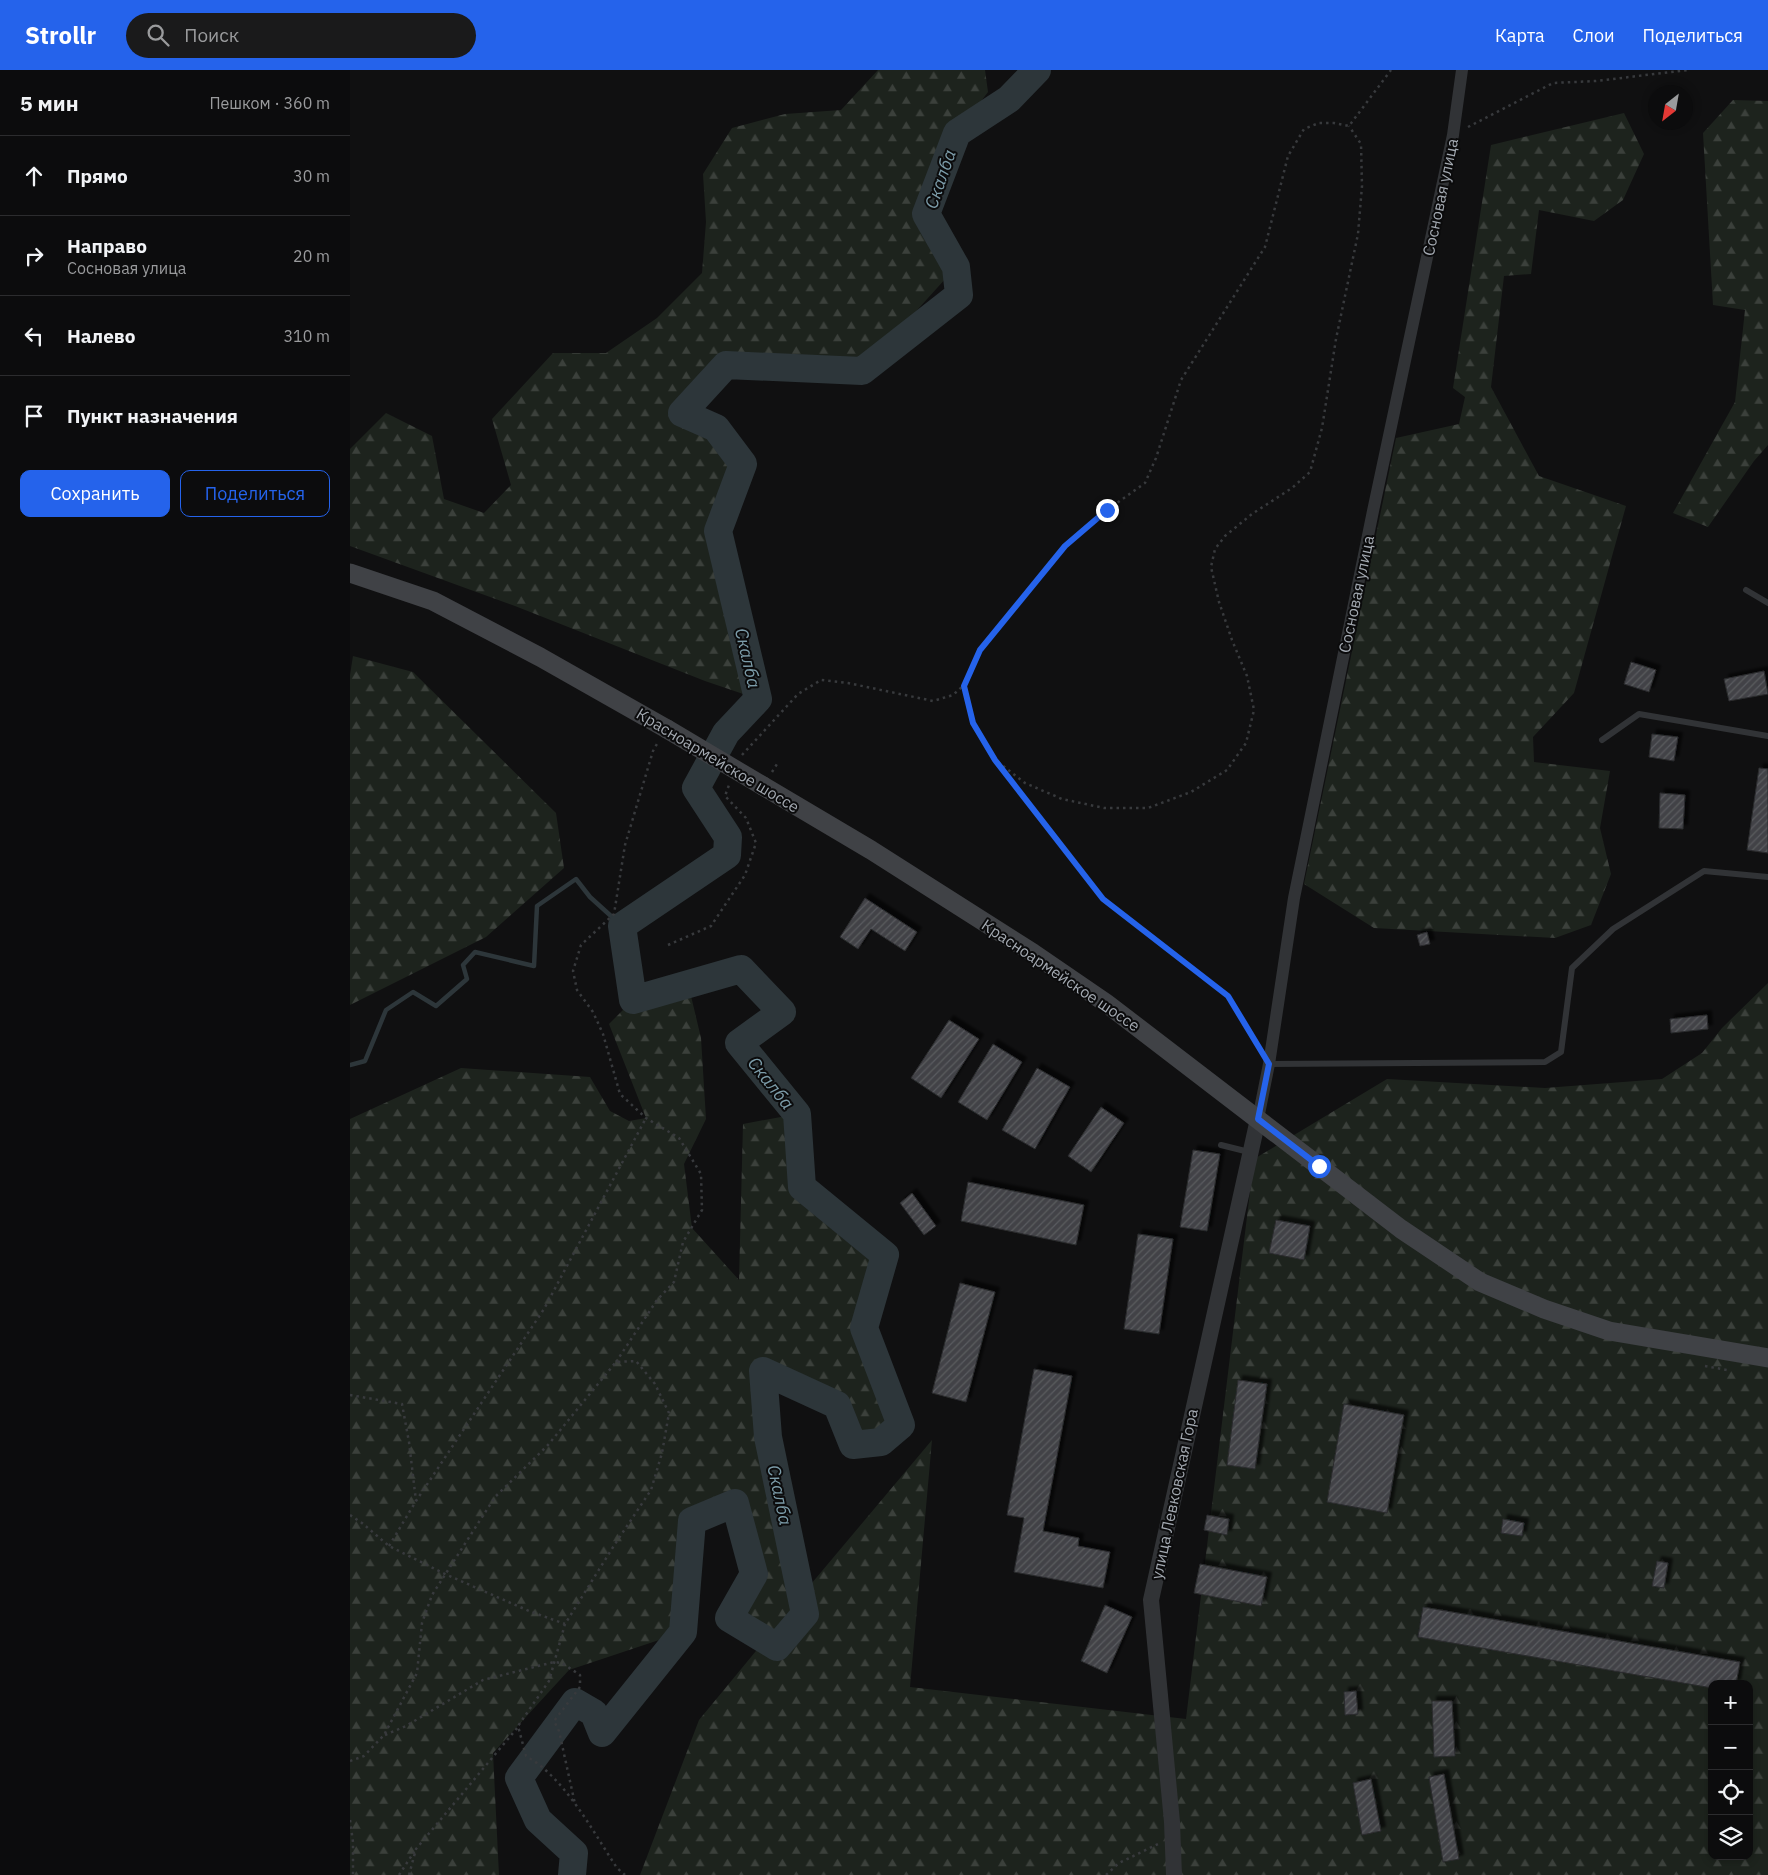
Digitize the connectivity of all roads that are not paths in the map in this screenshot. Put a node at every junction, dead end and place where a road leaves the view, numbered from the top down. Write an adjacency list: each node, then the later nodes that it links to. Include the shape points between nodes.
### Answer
1 (1462, 70): 8 (street, Сосновая улица, via 1453,135 1294,898)
2 (350, 573): 9 (main road, Красноармейское шоссе, bridge, via 433,601 540,657 871,850 1106,1002)
3 (1746, 590): 4 (lane)
4 (1768, 603)
5 (1768, 736): 6 (lane, via 1639,714)
6 (1602, 740)
7 (1768, 877): 8 (lane, via 1704,871 1612,929 1572,968 1561,1052 1545,1062)
8 (1269, 1064): 9 (street, Сосновая улица)
9 (1258, 1119): 11 (street, улица Левковская Гора); 12 (main road, Красноармейское шоссе, via 1401,1229 1480,1282 1544,1309 1609,1331)
10 (1221, 1145): 11 (lane)
11 (1251, 1153): 13 (street, улица Левковская Гора, via 1151,1600)
12 (1768, 1358)
13 (1174, 1875)

